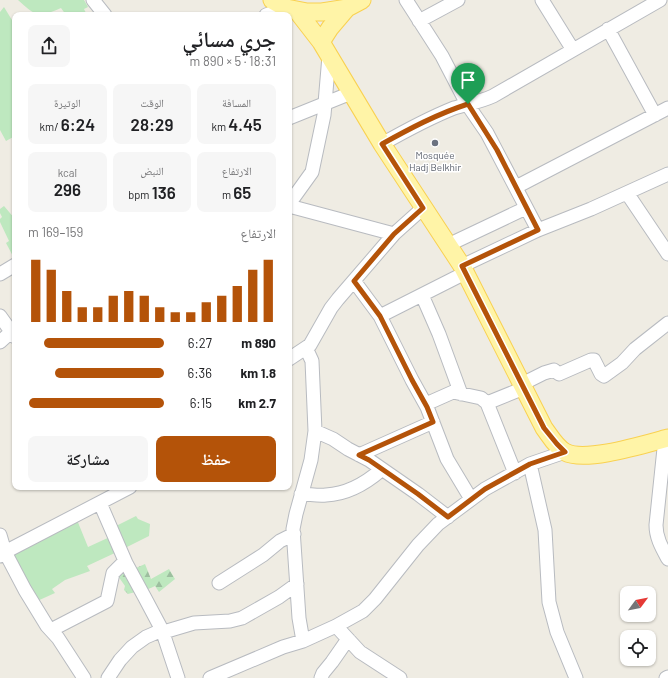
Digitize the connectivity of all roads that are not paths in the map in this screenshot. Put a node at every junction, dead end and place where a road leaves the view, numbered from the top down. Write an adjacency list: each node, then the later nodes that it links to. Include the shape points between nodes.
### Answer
1 (93, 0): 9 (street)
2 (362, 0): 8 (main road)
3 (406, 0): 11 (street)
4 (458, 0): 11 (street)
5 (542, 0): 14 (street)
6 (660, 0): 12 (street)
7 (295, 6): 8 (main road, via 322,12); 10 (street); 13 (main road)
8 (347, 8): 13 (main road, via 330,28)
9 (103, 12)
10 (276, 12)
11 (419, 21): 17 (street, via 442,56)
12 (608, 29): 14 (street); 19 (street)
13 (325, 49): 15 (main road); 16 (street)
14 (572, 50): 17 (street, via 493,96)
15 (351, 93): 16 (street); 21 (main road)
16 (325, 103): 20 (street); 25 (street, via 312,172)
17 (468, 104): 21 (street, via 414,126); 23 (street, via 487,133)
18 (668, 108): 19 (street)
19 (655, 115): 23 (street)
20 (292, 117)
21 (382, 144): 27 (main road)
22 (668, 174): 24 (street)
23 (516, 188): 28 (street)
24 (627, 193): 29 (street); 32 (street)
25 (292, 201)
26 (292, 206): 30 (street)
27 (423, 208): 30 (street); 31 (main road)
28 (526, 208): 29 (street); 31 (street)
29 (538, 230): 34 (street)
30 (394, 234): 36 (street)
31 (448, 244): 34 (main road)
32 (668, 254)
33 (12, 267): 35 (street)
34 (464, 269): 37 (street); 46 (main road)
35 (0, 274)
36 (354, 281): 39 (street); 44 (street, via 331,308)
37 (422, 295): 39 (street); 47 (street)
38 (0, 316): 41 (street)
39 (380, 316): 49 (street)
40 (668, 323): 46 (street, via 604,376 592,360 559,374 554,370 548,371)
41 (12, 333)
42 (12, 335): 43 (street)
43 (0, 342)
44 (306, 348): 45 (street); 51 (street, via 312,361)
45 (292, 357)
46 (523, 386): 48 (street); 53 (main road, via 544,428)
47 (460, 394): 48 (street, via 481,398); 49 (street, via 453,392)
48 (487, 403): 57 (street)
49 (426, 404): 50 (street)
50 (433, 422): 54 (street); 60 (street, via 447,459)
51 (315, 431): 54 (street, via 334,439); 59 (street, via 312,460)
52 (666, 438): 53 (main road, via 600,454 582,455); 66 (street, via 656,532)
53 (565, 452): 55 (street)
54 (359, 455): 56 (street)
55 (530, 464): 57 (street); 82 (street, via 545,530 549,602 557,632)
56 (381, 470): 59 (street, via 367,481 350,489 326,495); 62 (street)
57 (515, 472): 60 (street)
58 (124, 490): 61 (street)
59 (301, 494): 63 (street)
60 (471, 499): 62 (street)
61 (100, 503): 65 (street); 67 (street)
62 (448, 517): 70 (street, via 418,545 363,611)
63 (294, 534): 68 (street); 69 (street)
64 (0, 535): 65 (street)
65 (2, 554): 71 (street)
66 (668, 560)
67 (125, 561): 71 (street, via 113,573 107,602); 72 (street)
68 (219, 583)
69 (297, 584): 72 (street, via 242,618 194,623 167,631); 74 (street)
70 (336, 626): 73 (street); 74 (street)
71 (51, 630): 76 (street)
72 (162, 630): 77 (street, via 134,644); 78 (street)
73 (348, 639): 80 (street); 81 (street, via 360,652)
74 (302, 641): 75 (street, via 283,647)
75 (234, 673): 79 (street)
76 (84, 678)
77 (108, 678)
78 (178, 678)
79 (210, 678)
80 (321, 678)
81 (400, 678)
82 (576, 678)

